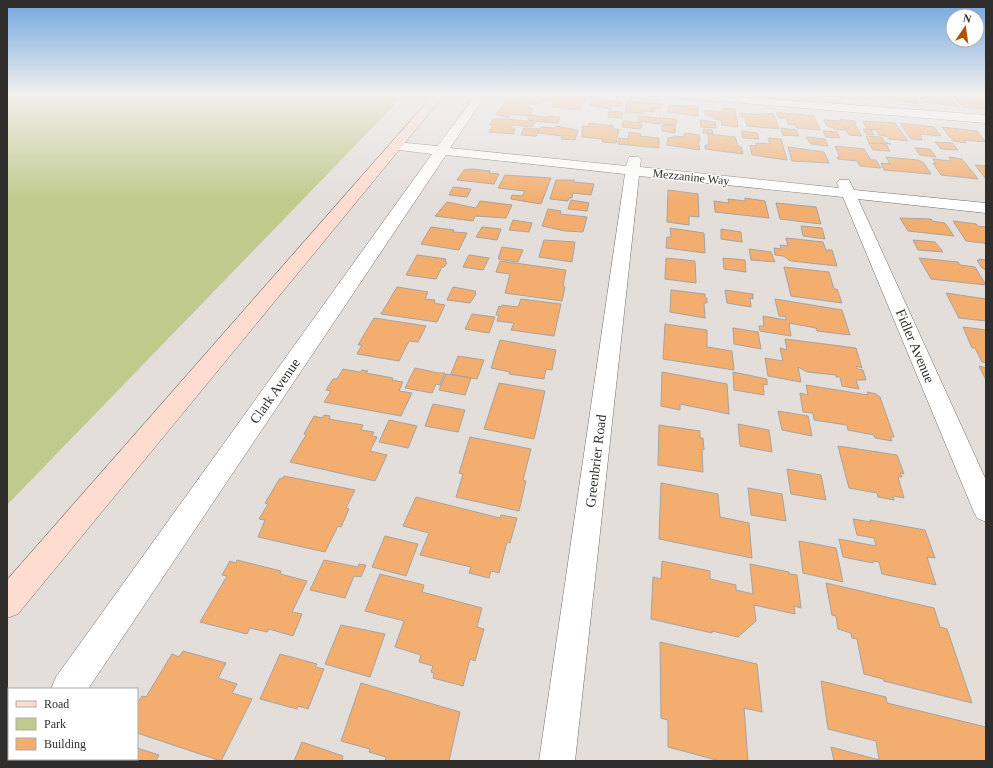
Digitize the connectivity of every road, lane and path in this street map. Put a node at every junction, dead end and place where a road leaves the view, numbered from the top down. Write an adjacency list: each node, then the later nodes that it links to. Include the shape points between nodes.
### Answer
1 (410, 130): 3 (main road)
2 (456, 130): 4 (street, Clark Avenue)
3 (401, 141): 4 (street, Mezzanine Way); 10 (main road)
4 (445, 146): 5 (street, Mezzanine Way); 11 (street, Clark Avenue)
5 (634, 166): 6 (street, Mezzanine Way); 12 (street, Greenbrier Road)
6 (846, 188): 7 (street, Mezzanine Way); 8 (street, Mezzanine Way); 9 (street, Fidler Avenue)
7 (986, 196)
8 (986, 208)
9 (986, 510)
10 (7, 603)
11 (69, 688)
12 (557, 761)

